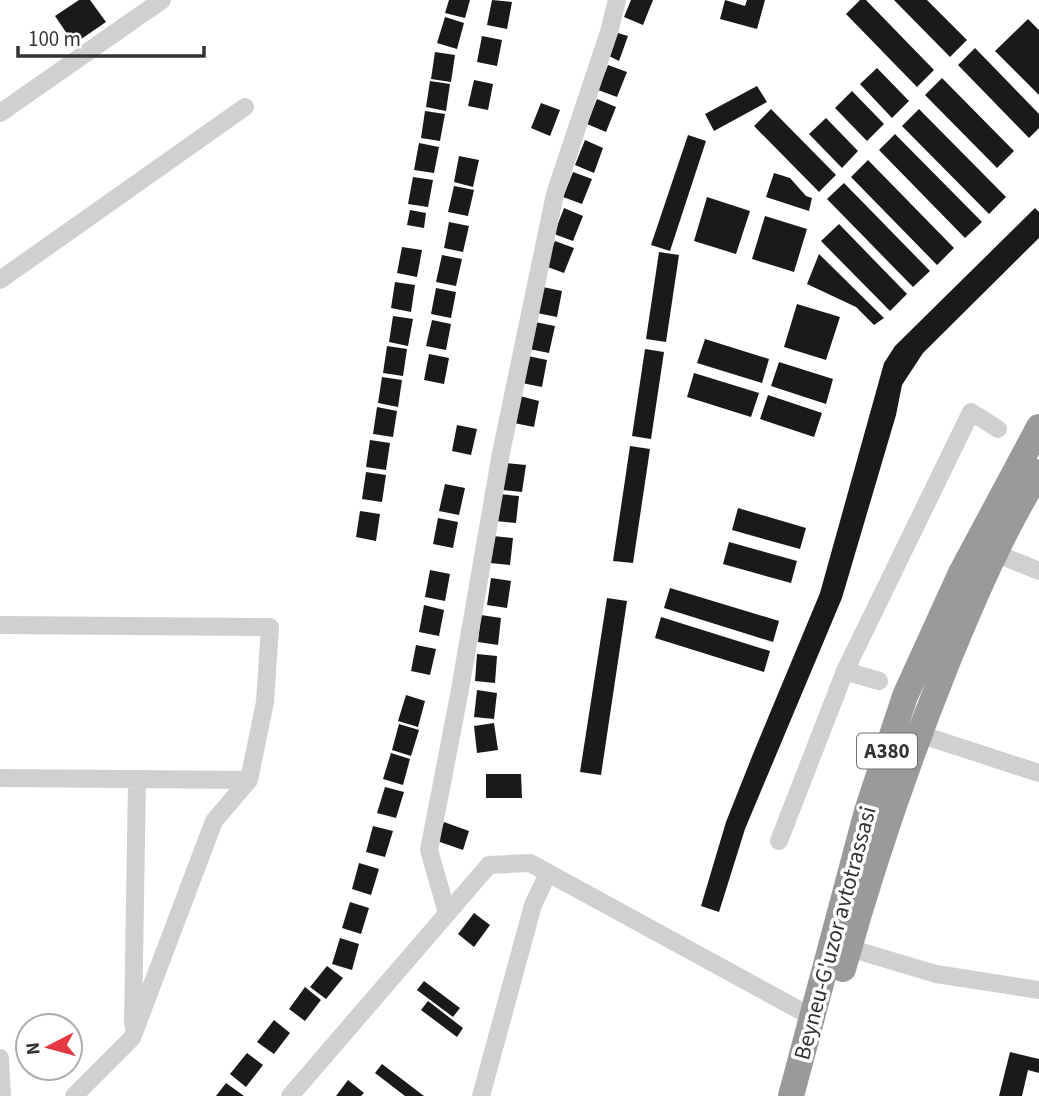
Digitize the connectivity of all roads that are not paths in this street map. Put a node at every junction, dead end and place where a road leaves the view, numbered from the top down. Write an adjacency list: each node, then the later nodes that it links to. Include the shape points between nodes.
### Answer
1 (617, 0): 21 (street, via 555,194 500,453 429,850)
2 (158, 1): 4 (street)
3 (245, 107): 5 (street)
4 (0, 113)
5 (0, 280)
6 (1039, 427): 14 (highway, Beyneu-G'uzor avtotrassasi / A380, via 961,573)
7 (998, 429): 12 (street, via 971,412)
8 (1037, 479): 9 (highway, Beyneu-G'uzor avtotrassasi / A380)
9 (995, 553): 10 (street); 14 (highway, Beyneu-G'uzor avtotrassasi / A380)
10 (1039, 570)
11 (0, 625): 18 (street, via 270,627 265,702)
12 (845, 671): 13 (street); 19 (street)
13 (879, 681)
14 (914, 724): 15 (street); 22 (highway, Beyneu-G'uzor avtotrassasi / A380); 24 (highway, Beyneu-G'uzor avtotrassasi / A380, via 867,811)
15 (1039, 773)
16 (0, 778): 17 (street)
17 (137, 779): 18 (street); 25 (street)
18 (249, 780): 25 (street, via 214,821)
19 (779, 841)
20 (548, 873): 21 (street, via 530,863 489,865); 24 (street); 30 (street, via 533,905)
21 (447, 913): 29 (street)
22 (849, 948): 23 (street, via 936,974); 32 (highway, Beyneu-G'uzor avtotrassasi / A380)
23 (1039, 990)
24 (812, 1017): 31 (highway, Beyneu-G'uzor avtotrassasi / A380)
25 (132, 1038): 28 (street)
26 (0, 1058): 27 (street)
27 (2, 1096)
28 (74, 1096)
29 (290, 1096)
30 (481, 1096)
31 (791, 1096)
32 (808, 1096)

